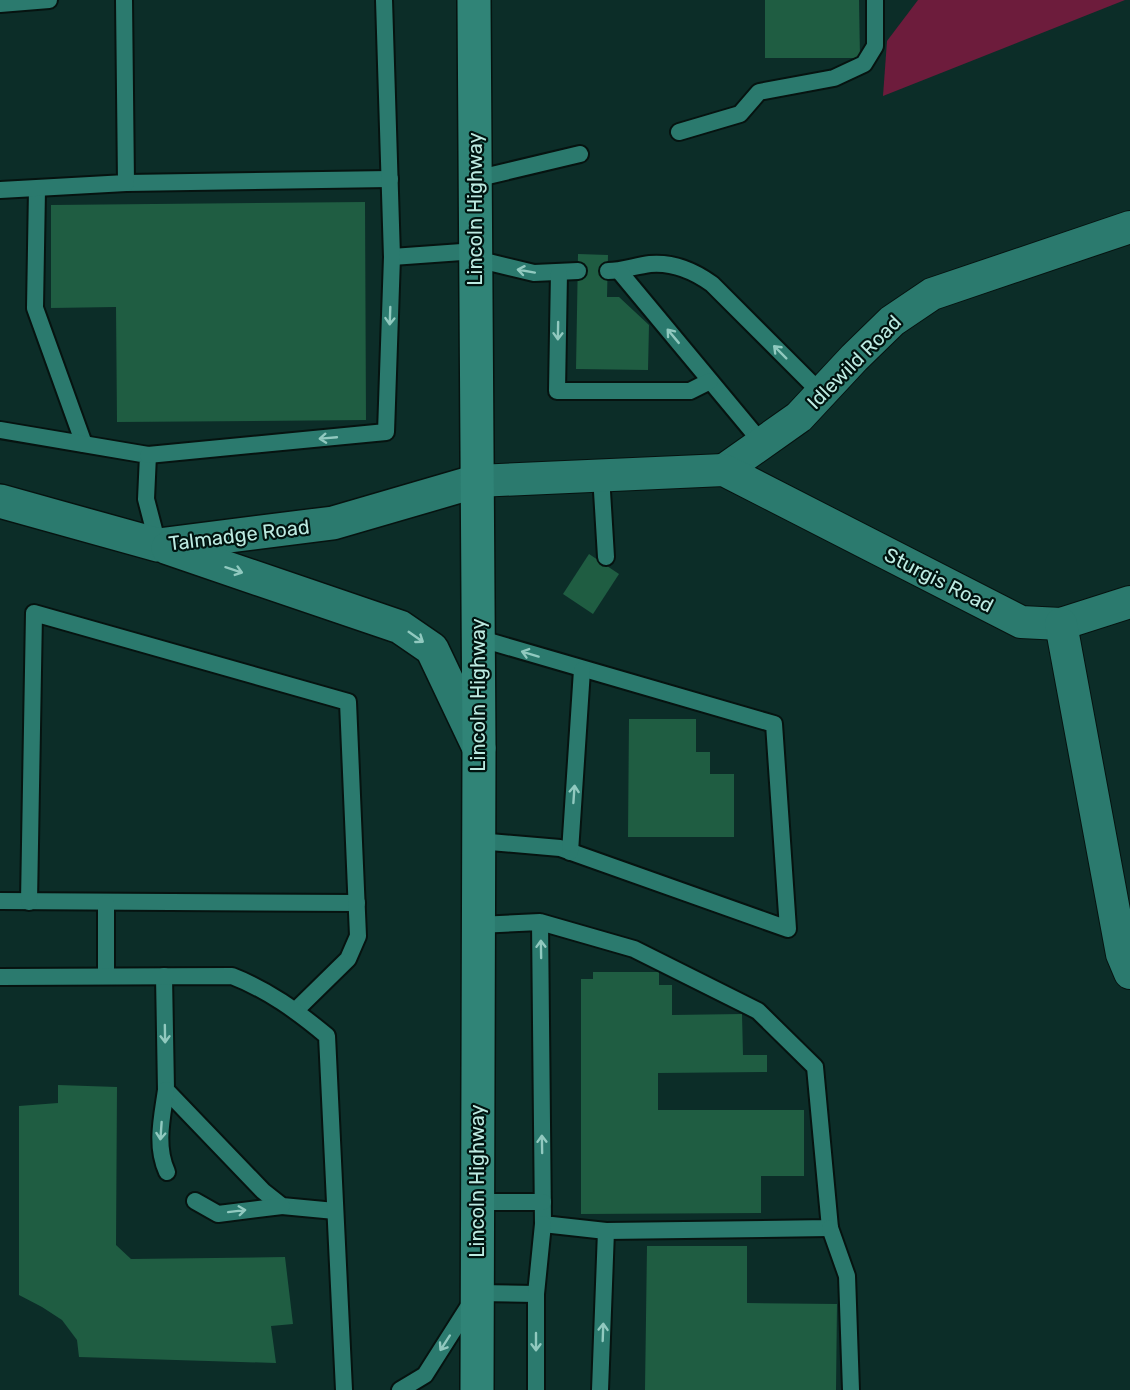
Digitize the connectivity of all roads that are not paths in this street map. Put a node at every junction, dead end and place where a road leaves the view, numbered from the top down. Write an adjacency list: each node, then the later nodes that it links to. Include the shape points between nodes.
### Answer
1 (49, 0): 6 (lane)
2 (124, 0): 11 (lane)
3 (384, 0): 9 (lane)
4 (474, 0): 10 (main road, Lincoln Highway)
5 (875, 0): 7 (lane, via 875,46 864,64 834,78 759,92 740,114)
6 (0, 4)
7 (679, 132)
8 (580, 154): 10 (lane)
9 (390, 178): 11 (lane); 16 (lane)
10 (475, 179): 15 (main road, Lincoln Highway)
11 (126, 183): 12 (lane)
12 (37, 189): 13 (lane); 23 (lane, via 35,308)
13 (0, 190)
14 (1130, 227): 20 (street, Idlewild Road, via 932,294 892,321)
15 (476, 255): 16 (lane); 17 (lane, one-way to 15, via 534,273); 27 (main road, Lincoln Highway)
16 (392, 257): 24 (lane, one-way to 24, via 386,432)
17 (559, 272): 18 (lane); 19 (lane, one-way to 19, via 556,391 690,391)
18 (578, 272)
19 (710, 381): 20 (lane, via 613,271 669,264 701,276); 22 (lane)
20 (821, 393): 22 (street, Idlewild Road, via 799,417)
21 (0, 430): 23 (lane)
22 (762, 443): 25 (street, Idlewild Road)
23 (84, 444): 24 (lane)
24 (148, 455): 29 (lane, via 146,499)
25 (724, 470): 26 (street, Sturgis Road); 32 (street, Sturgis Road, via 1021,622)
26 (602, 475): 27 (street, Sturgis Road); 30 (lane)
27 (477, 481): 29 (street, Talmadge Road, via 333,524); 33 (main road, Lincoln Highway)
28 (0, 501): 29 (street, Talmadge Road)
29 (158, 545): 35 (street, one-way to 35, via 400,627 432,649)
30 (606, 557)
31 (1130, 602): 32 (street)
32 (1061, 624): 44 (street, via 1122,954)
33 (478, 638): 34 (lane, one-way to 33); 35 (main road, Lincoln Highway)
34 (582, 670): 37 (lane, one-way to 34); 37 (lane, via 774,724 788,929)
35 (479, 748): 36 (main road, Lincoln Highway)
36 (478, 841): 37 (lane); 43 (main road, Lincoln Highway)
37 (570, 852)
38 (0, 901): 39 (lane)
39 (29, 902): 40 (lane); 41 (lane, via 34,613 348,702)
40 (106, 903): 41 (lane); 45 (lane)
41 (357, 903): 48 (lane, via 358,936 348,959)
42 (540, 922): 43 (lane); 53 (lane, one-way to 42); 57 (lane, via 634,949 758,1011 815,1067)
43 (478, 925): 52 (main road, Lincoln Highway)
44 (1130, 973)
45 (106, 976): 46 (lane); 47 (lane)
46 (164, 976): 48 (lane, via 232,976 256,985); 49 (lane, one-way to 49)
47 (0, 977)
48 (296, 1010): 55 (lane, via 327,1036)
49 (166, 1090): 50 (lane, one-way to 50, via 160,1134); 54 (lane)
50 (167, 1172)
51 (195, 1201): 54 (lane, one-way to 54, via 218,1214)
52 (477, 1202): 53 (lane); 59 (main road, Lincoln Highway)
53 (543, 1202): 56 (lane)
54 (282, 1206): 55 (lane)
55 (335, 1211): 61 (lane)
56 (543, 1224): 58 (lane); 60 (lane)
57 (830, 1228): 58 (lane); 66 (lane, via 847,1276)
58 (606, 1231): 65 (lane, one-way to 58)
59 (477, 1293): 60 (lane); 62 (lane, one-way to 62, via 425,1375); 63 (main road, Lincoln Highway)
60 (536, 1294): 64 (lane, one-way to 64)
61 (344, 1390)
62 (400, 1390)
63 (477, 1390)
64 (536, 1390)
65 (600, 1390)
66 (851, 1390)

